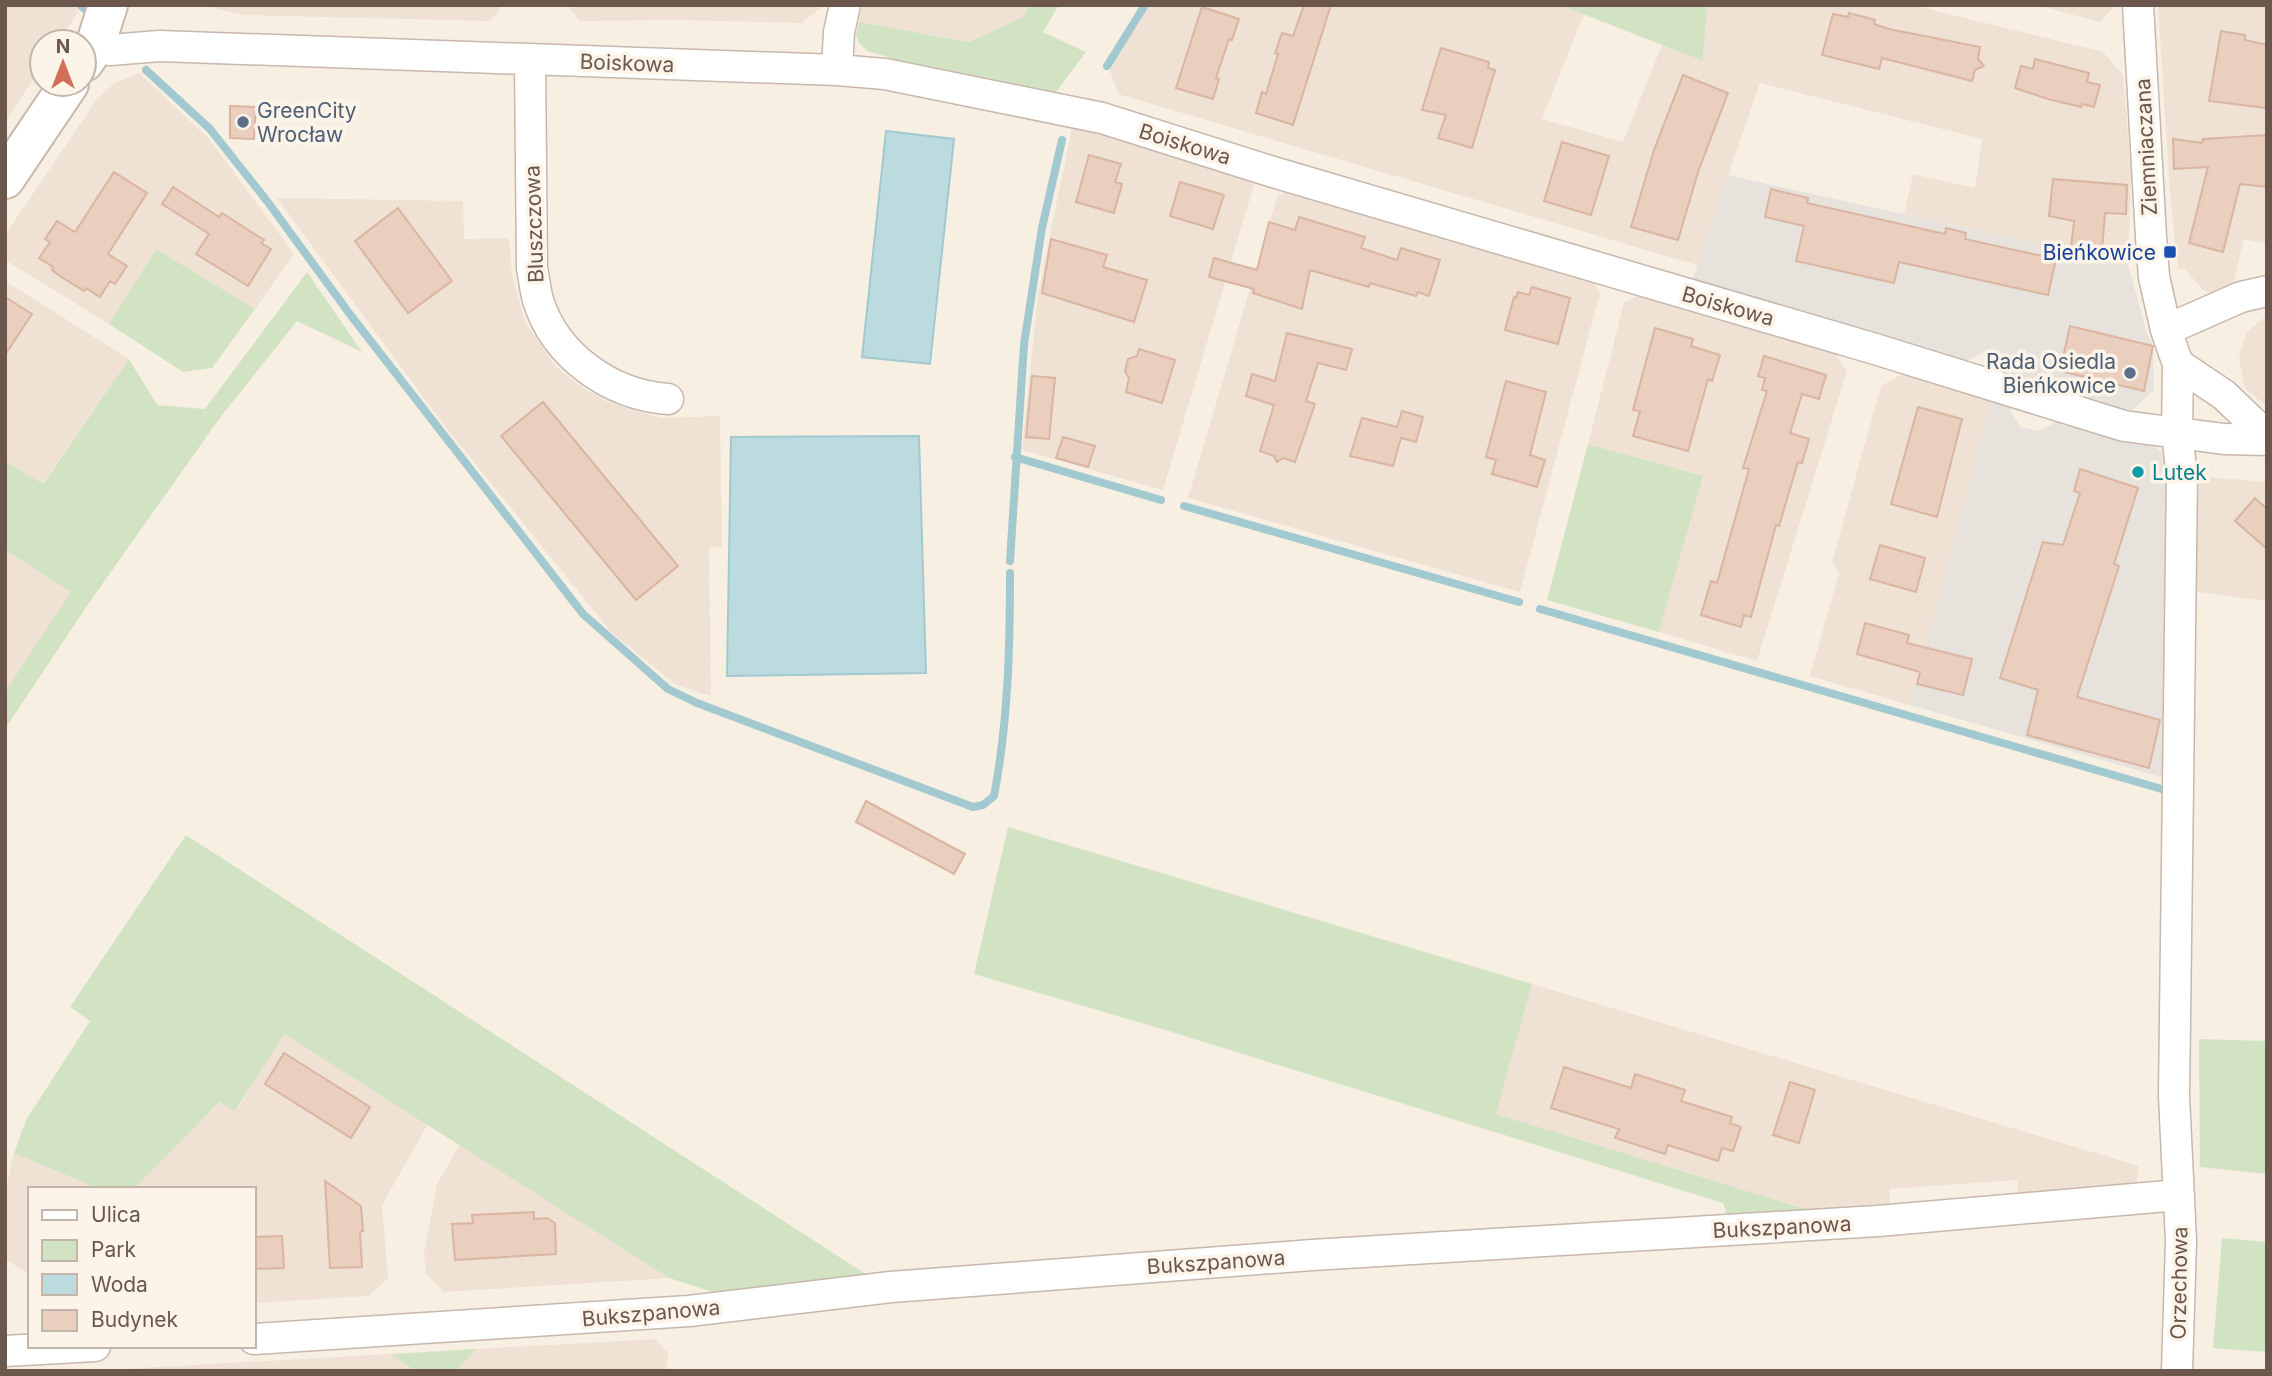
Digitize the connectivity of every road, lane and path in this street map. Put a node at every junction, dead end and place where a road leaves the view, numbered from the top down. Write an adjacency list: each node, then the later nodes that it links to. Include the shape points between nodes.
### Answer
1 (108, 5): 4 (street)
2 (845, 5): 7 (street)
3 (2138, 5): 11 (street, Ziemniaczana, via 2153,263)
4 (98, 32)
5 (98, 52): 6 (street, Boiskowa, via 160,46)
6 (518, 60): 7 (street, Boiskowa); 13 (street, Bluszczowa, via 532,268 539,302 557,336 591,372 633,393)
7 (837, 70): 14 (street, Boiskowa, via 885,74 1102,118 2124,426)
8 (60, 98): 9 (street)
9 (5, 179)
10 (2267, 291): 11 (street, via 2241,297)
11 (2166, 330): 12 (street, Ziemniaczana)
12 (2178, 364): 14 (street, Orzechowa); 15 (street, via 2224,395)
13 (667, 400)
14 (2177, 434): 15 (street, Boiskowa); 16 (street, Orzechowa, via 2182,476 2174,1096)
15 (2267, 438)
16 (2179, 1195): 17 (street, Bukszpanowa, via 1878,1221 1311,1255 891,1287 689,1311); 20 (street, Orzechowa)
17 (256, 1339)
18 (50, 1348): 19 (street)
19 (5, 1350)
20 (2177, 1371)

